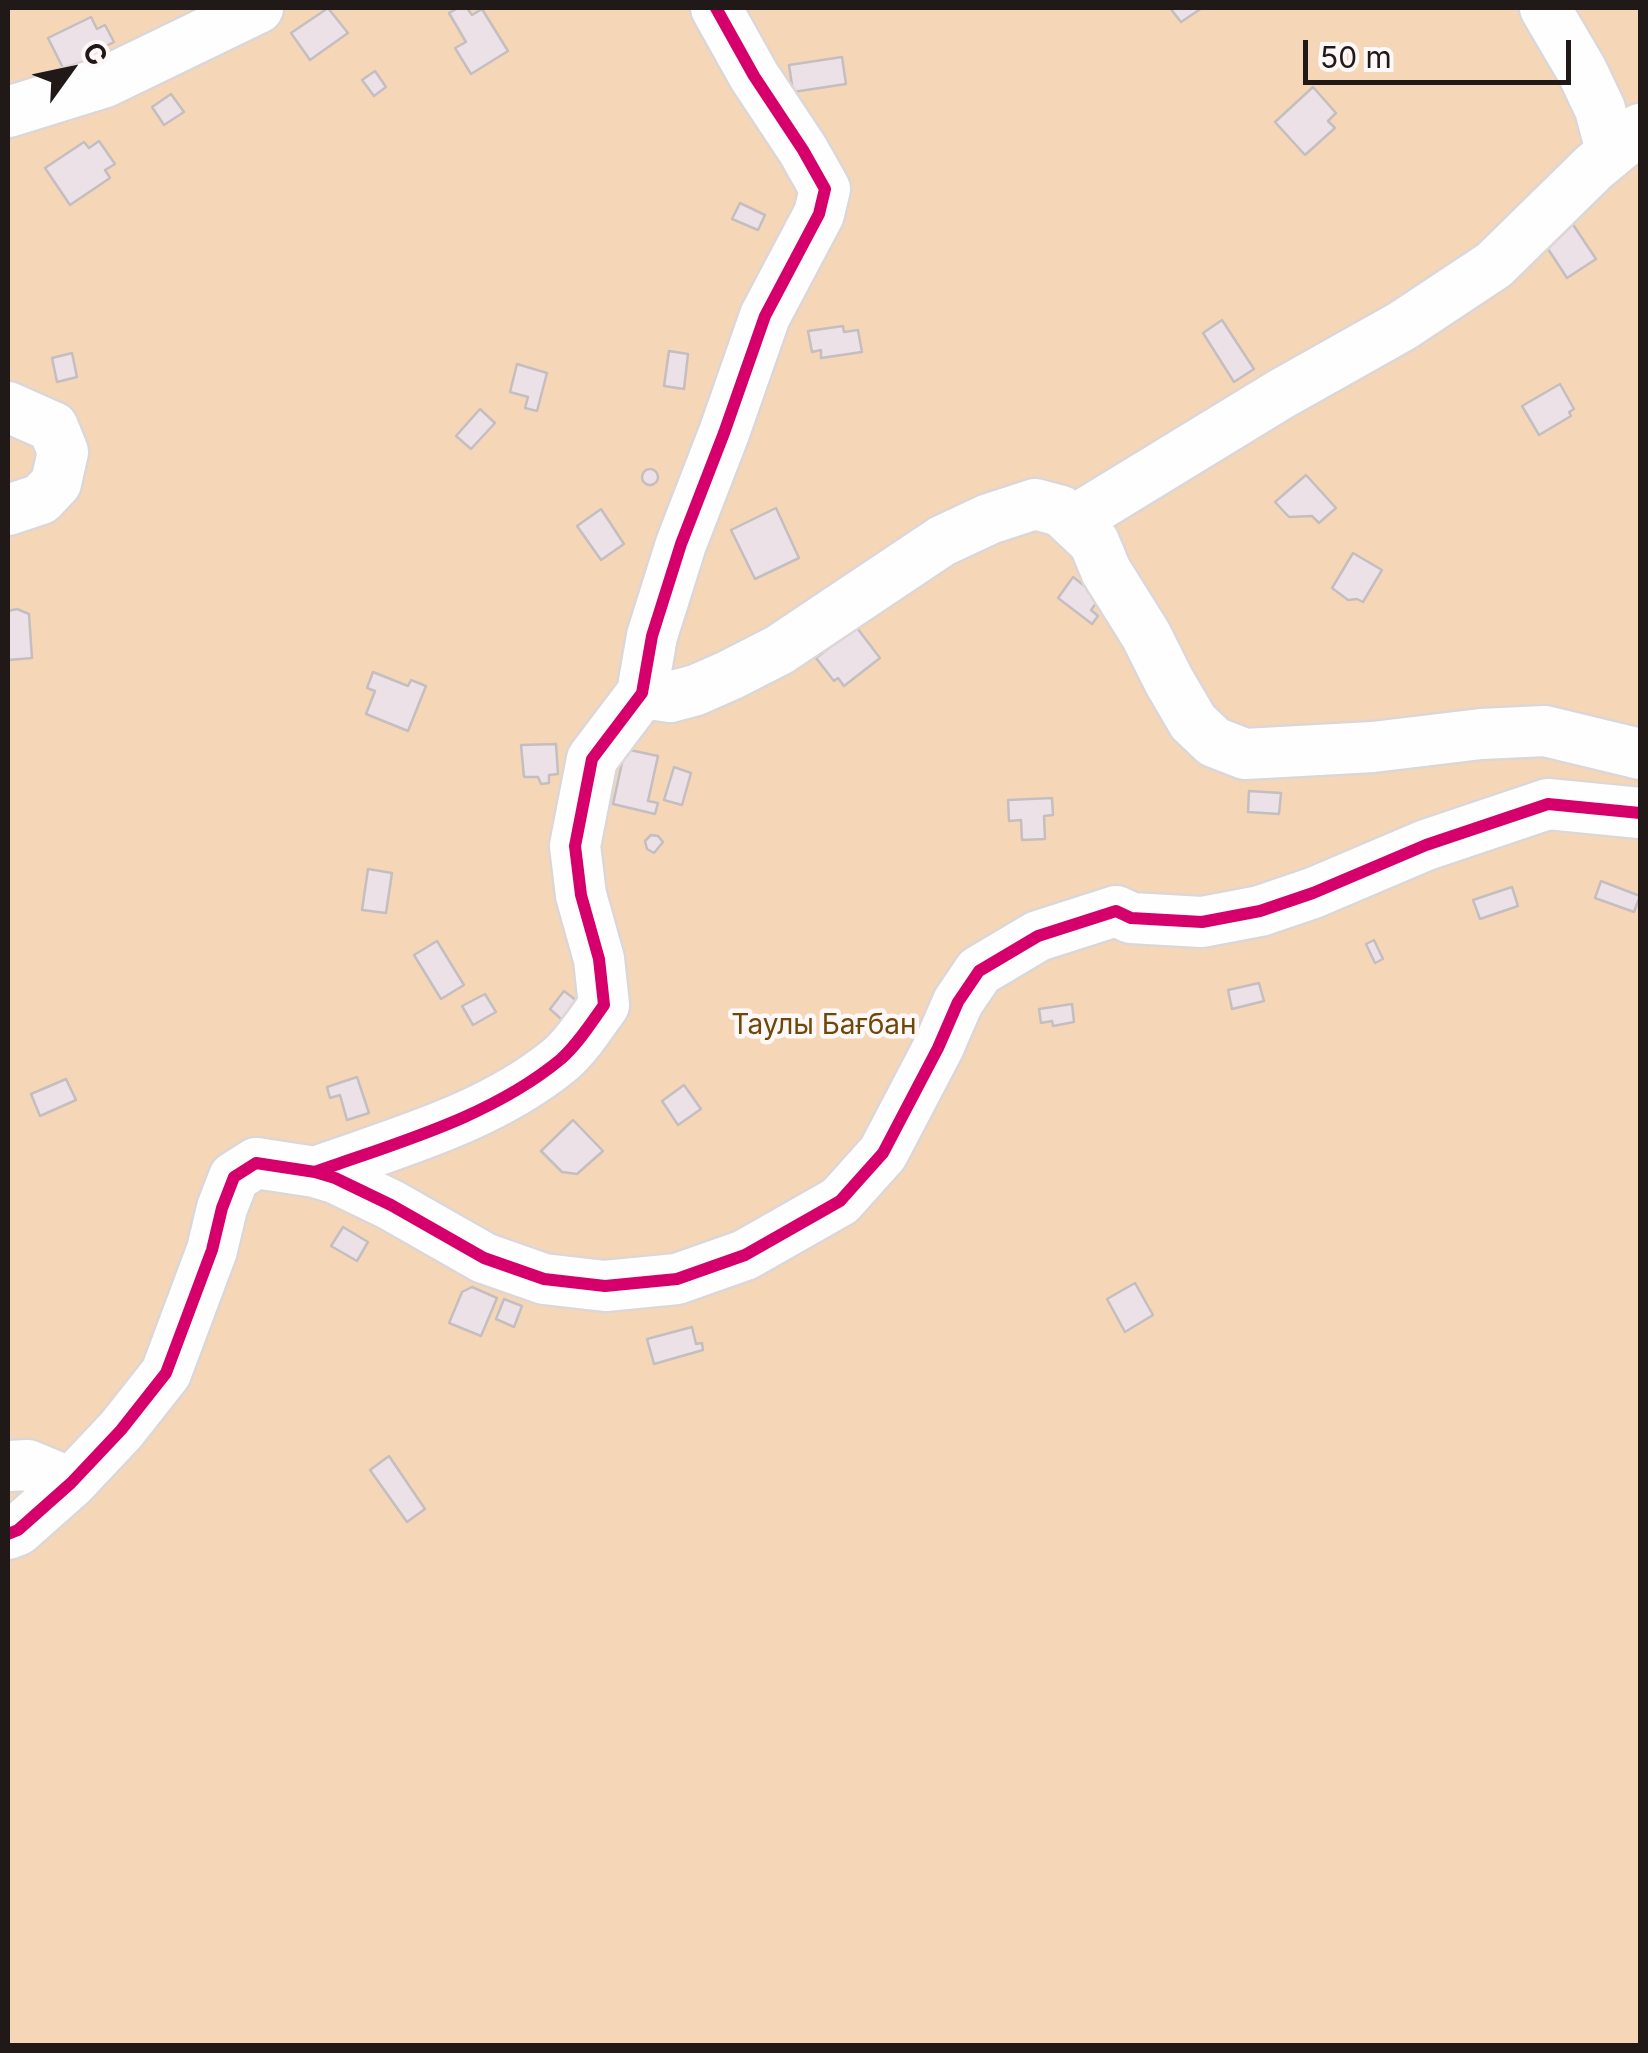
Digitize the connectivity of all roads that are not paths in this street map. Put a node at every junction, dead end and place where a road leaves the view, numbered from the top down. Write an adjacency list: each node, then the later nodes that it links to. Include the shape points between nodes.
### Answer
1 (258, 8): 4 (street, via 105,82)
2 (716, 8): 9 (street, via 825,189 819,214 765,316 681,544)
3 (1545, 8): 5 (street)
4 (8, 112)
5 (1626, 140): 8 (street, via 1494,265)
6 (8, 407): 7 (street, via 53,427 63,452 56,483 41,499)
7 (8, 510)
8 (1073, 521): 9 (street, via 1035,504 988,519 942,541 779,650 683,694); 10 (street, via 1094,542 1169,681 1214,742 1263,754 1544,731)
9 (642, 693): 12 (street, via 592,759 575,846 604,1005 562,1058 492,1103)
10 (1640, 754)
11 (1640, 813): 12 (street, via 1548,804 1260,910 1202,922 1131,918 1116,911 1038,936 979,971 883,1153 840,1201 745,1256 677,1279 605,1286 544,1280 484,1258)
12 (316, 1172): 14 (street, via 256,1162 234,1177 166,1372)
13 (8, 1466): 14 (street, via 28,1465)
14 (72, 1483): 15 (street)
15 (8, 1534)

